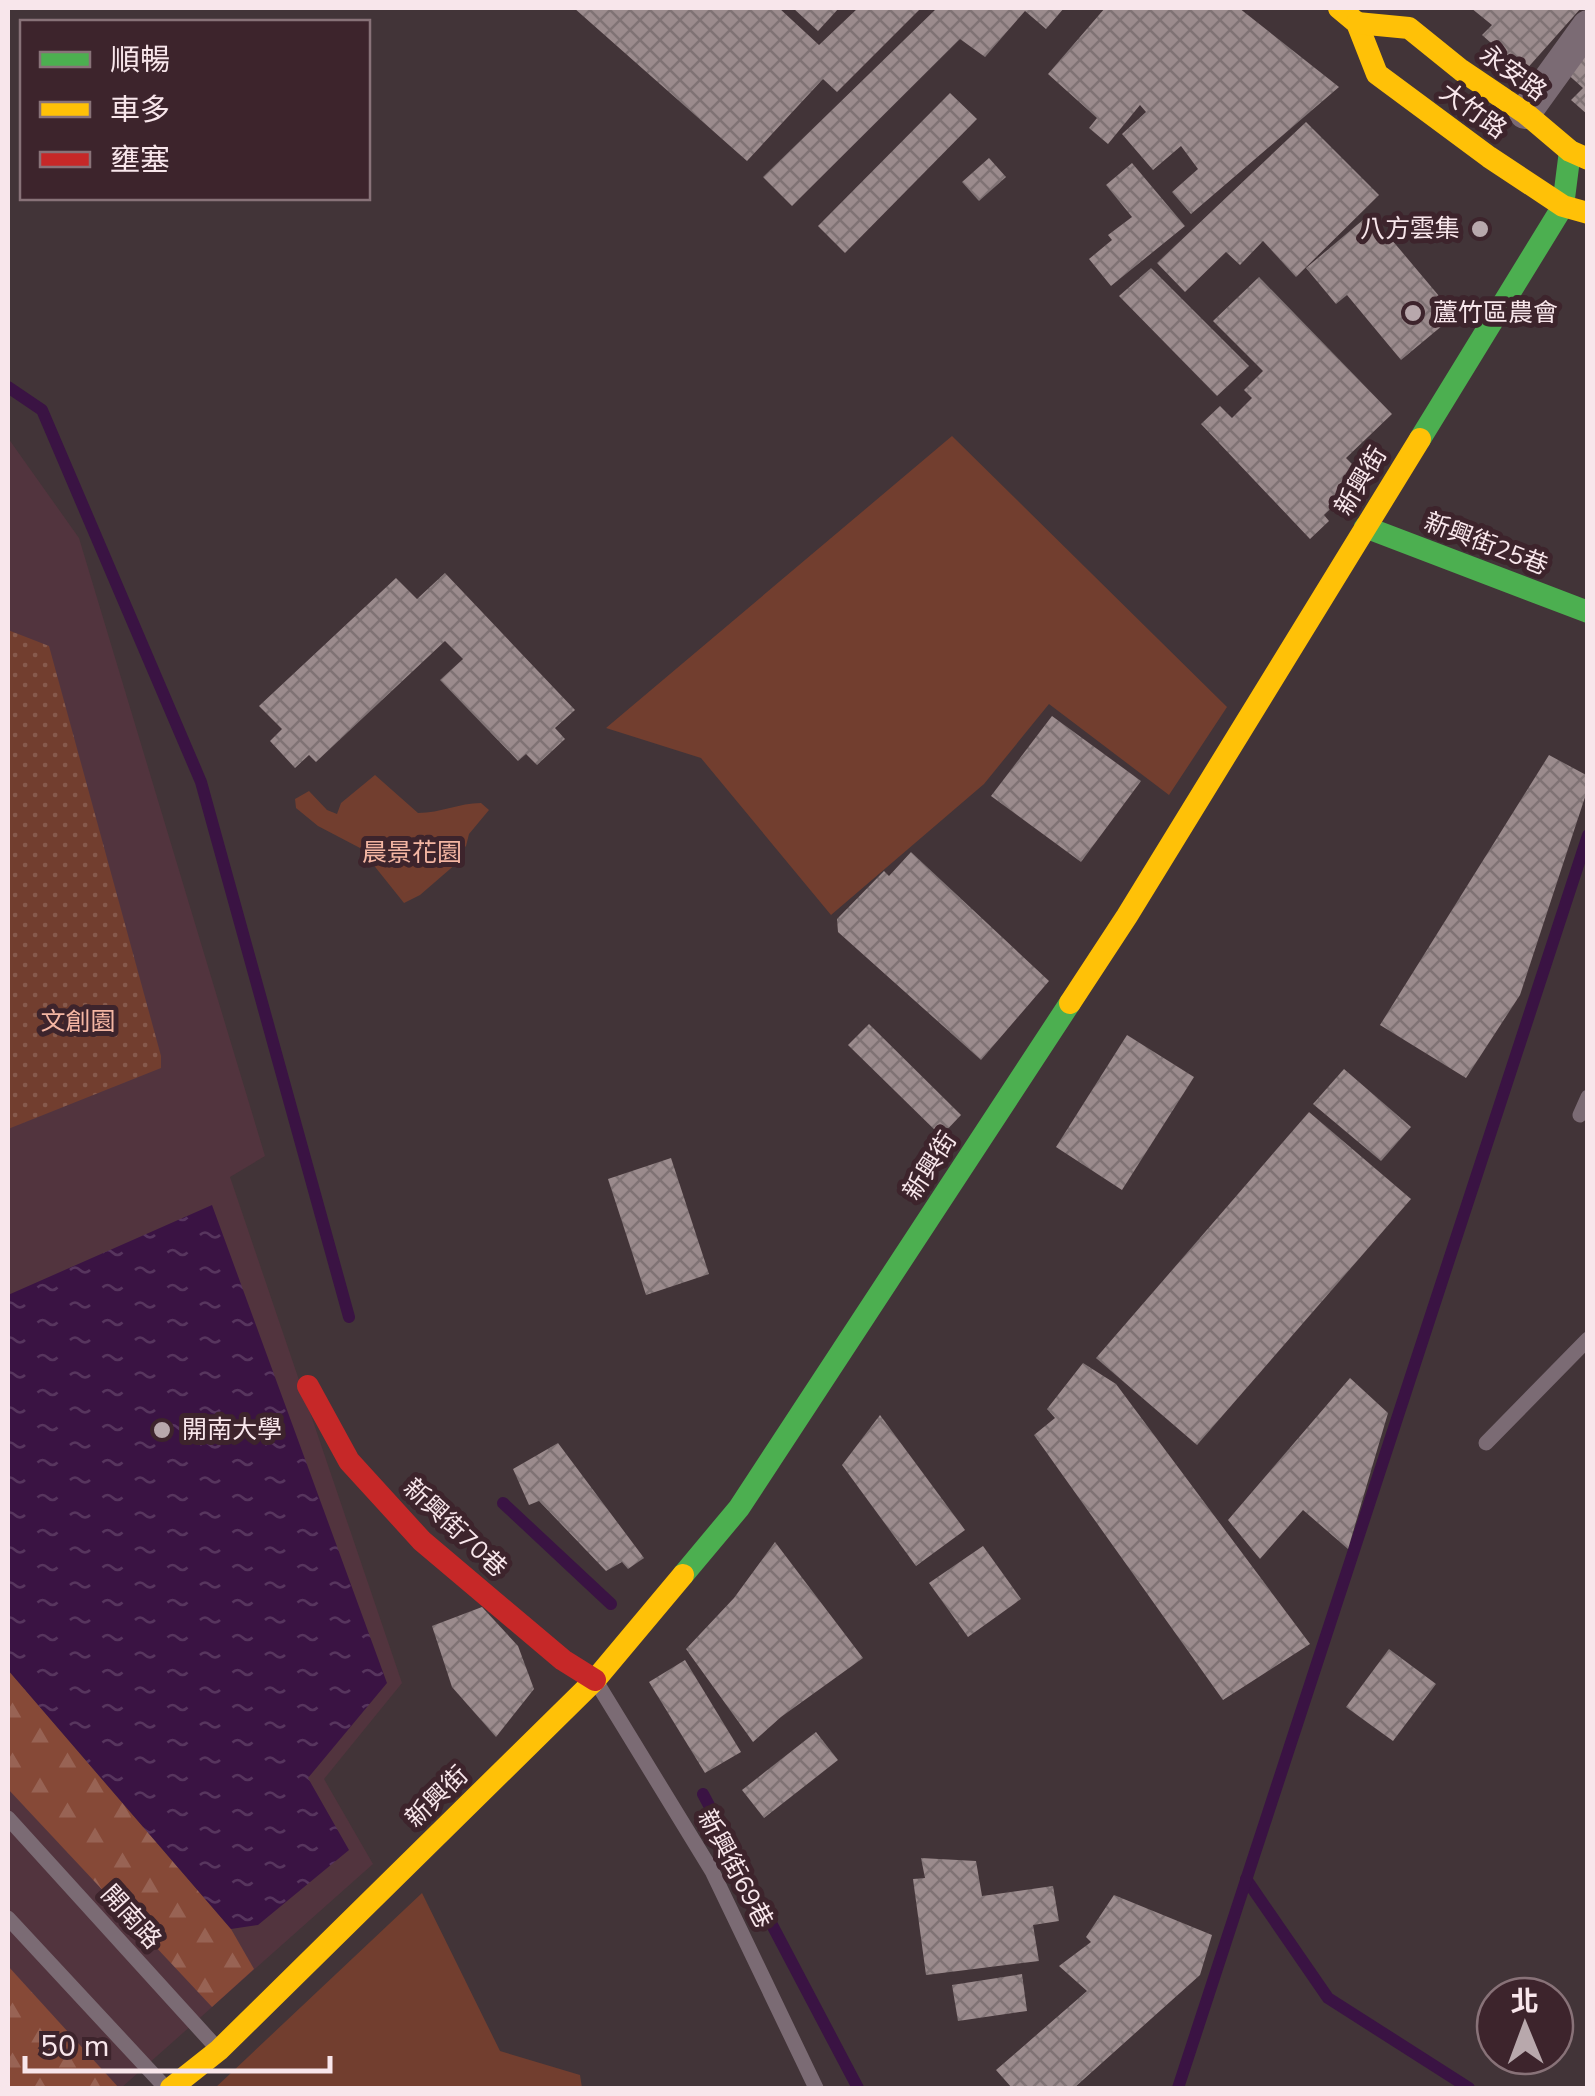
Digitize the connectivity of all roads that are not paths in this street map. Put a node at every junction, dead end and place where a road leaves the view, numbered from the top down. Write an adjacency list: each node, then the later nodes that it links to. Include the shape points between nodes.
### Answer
1 (1348, 15): 2 (street, 大竹路); 6 (street, 大竹路, via 1377,74)
2 (1412, 23): 4 (street, 永安路, via 1461,70)
3 (1588, 26): 4 (street)
4 (1524, 113): 5 (street, 永安路)
5 (1579, 155): 6 (street, 新興街)
6 (1562, 206): 7 (street, 大竹路); 8 (street, 新興街)
7 (1588, 213)
8 (1366, 527): 9 (street, 新興街25巷); 15 (street, 新興街, via 1127,916 739,1508)
9 (1588, 612)
10 (1588, 1098): 11 (lane)
11 (1580, 1114)
12 (1588, 1339): 14 (lane)
13 (308, 1386): 15 (street, 新興街70巷, via 349,1460 422,1541)
14 (1486, 1443)
15 (595, 1680): 18 (street, 新興街); 20 (lane, 新興街69巷, via 712,1871)
16 (8, 1818): 18 (lane, 開南路)
17 (8, 1918): 19 (lane)
18 (218, 2050): 19 (street, 新興街)
19 (169, 2088)
20 (816, 2088)

